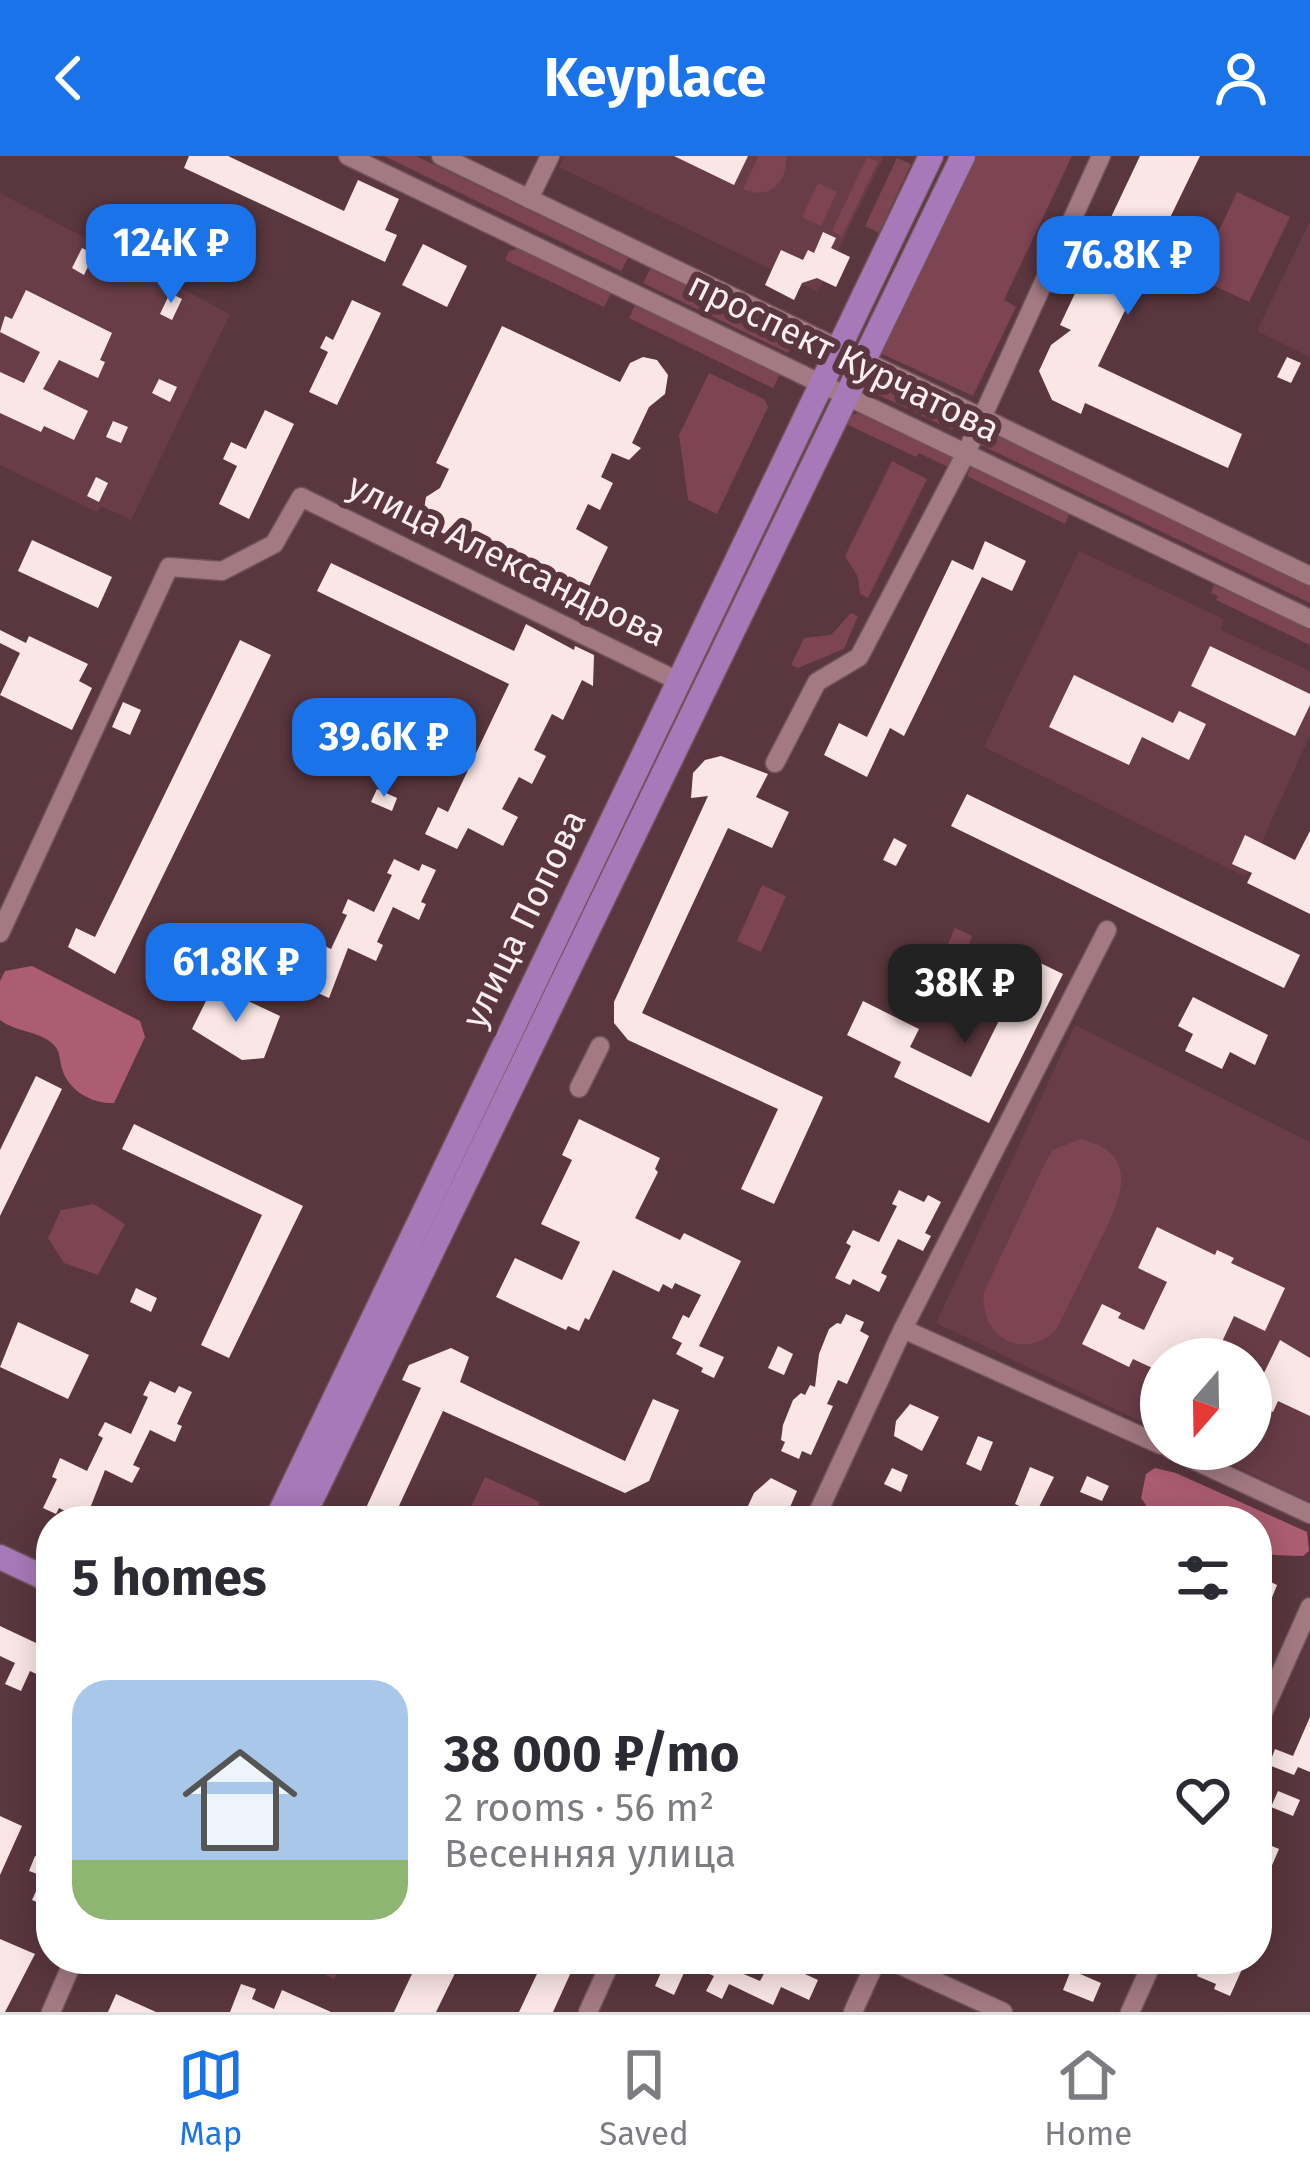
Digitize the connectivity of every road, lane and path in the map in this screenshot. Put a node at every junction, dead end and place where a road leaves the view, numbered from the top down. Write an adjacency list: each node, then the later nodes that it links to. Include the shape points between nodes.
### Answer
1 (348, 156): 10 (street, проспект Курчатова)
2 (441, 156): 7 (street, проспект Курчатова)
3 (550, 156): 7 (street)
4 (932, 156): 8 (main road, улица Попова)
5 (963, 156): 9 (main road, улица Попова)
6 (1101, 156): 12 (street)
7 (530, 199): 8 (street, проспект Курчатова)
8 (837, 348): 9 (street, проспект Курчатова); 10 (main road, улица Попова)
9 (864, 361): 11 (main road, улица Попова); 12 (street, проспект Курчатова)
10 (820, 383): 11 (street, проспект Курчатова); 16 (main road, улица Попова)
11 (847, 396): 13 (street, проспект Курчатова); 26 (main road, улица Попова)
12 (982, 419): 13 (street); 14 (street, проспект Курчатова)
13 (965, 453): 15 (street, проспект Курчатова); 17 (street, via 859,657 817,682)
14 (1310, 576)
15 (1310, 619)
16 (678, 681): 19 (street, улица Александрова, via 301,497 274,544 222,571 169,568); 25 (main road, улица Попова)
17 (775, 763)
18 (1107, 930): 22 (street)
19 (0, 933)
20 (600, 1046): 21 (street)
21 (579, 1088)
22 (903, 1329): 23 (street); 27 (street)
23 (1140, 1436)
24 (1215, 1470): 28 (street)
25 (283, 1506)
26 (309, 1506)
27 (821, 1506)
28 (1310, 1514)
29 (0, 1557): 30 (main road)
30 (36, 1574)
31 (1310, 1607): 32 (street)
32 (1272, 1692)
33 (67, 1974): 38 (street)
34 (605, 1974): 39 (street)
35 (870, 1974): 40 (street)
36 (920, 1974): 41 (street)
37 (1147, 1974): 42 (street)
38 (51, 2012)
39 (588, 2012)
40 (853, 2012)
41 (1003, 2012)
42 (1130, 2012)

